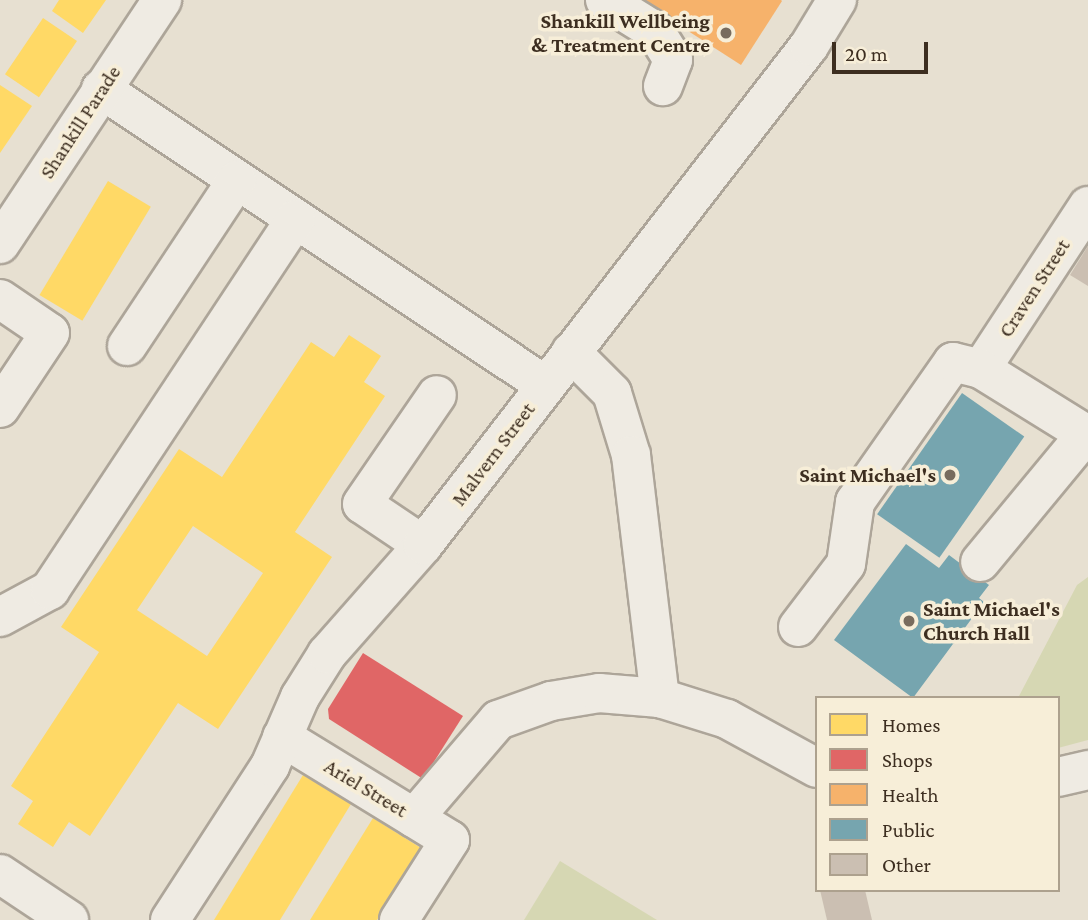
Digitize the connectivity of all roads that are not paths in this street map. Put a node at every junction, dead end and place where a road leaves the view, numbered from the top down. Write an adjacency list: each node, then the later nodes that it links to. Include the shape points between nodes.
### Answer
1 (162, 0): 5 (street, Shankill Parade)
2 (605, 0): 4 (street, via 655,31 673,60)
3 (837, 0): 12 (street, Malvern Street, via 809,46)
4 (663, 86)
5 (101, 89): 6 (street); 9 (street, Shankill Parade)
6 (237, 180): 8 (street); 11 (street)
7 (1088, 206): 13 (street, Craven Street)
8 (296, 219): 14 (street); 19 (street, via 50,590)
9 (0, 244)
10 (0, 299): 16 (street, via 50,333)
11 (127, 346)
12 (571, 352): 14 (street, Malvern Street); 21 (street, via 612,393 631,456)
13 (981, 369): 18 (street, via 1086,434); 20 (street, via 953,362 942,376 855,502 846,564)
14 (545, 385): 17 (street, Malvern Street)
15 (437, 395): 17 (street, via 362,504)
16 (0, 408)
17 (423, 545): 22 (street, Malvern Street, via 327,654)
18 (979, 562)
19 (0, 617)
20 (798, 627)
21 (660, 698): 23 (street, via 733,711); 26 (street, via 599,693 551,701 498,720)
22 (282, 737): 26 (street, Ariel Street); 29 (street, Malvern Street, via 270,766)
23 (815, 767)
24 (1088, 771): 25 (street)
25 (1060, 777)
26 (414, 818): 30 (street, Ariel Street, via 450,840)
27 (0, 874): 28 (street)
28 (69, 920)
29 (170, 920)
30 (399, 920)

